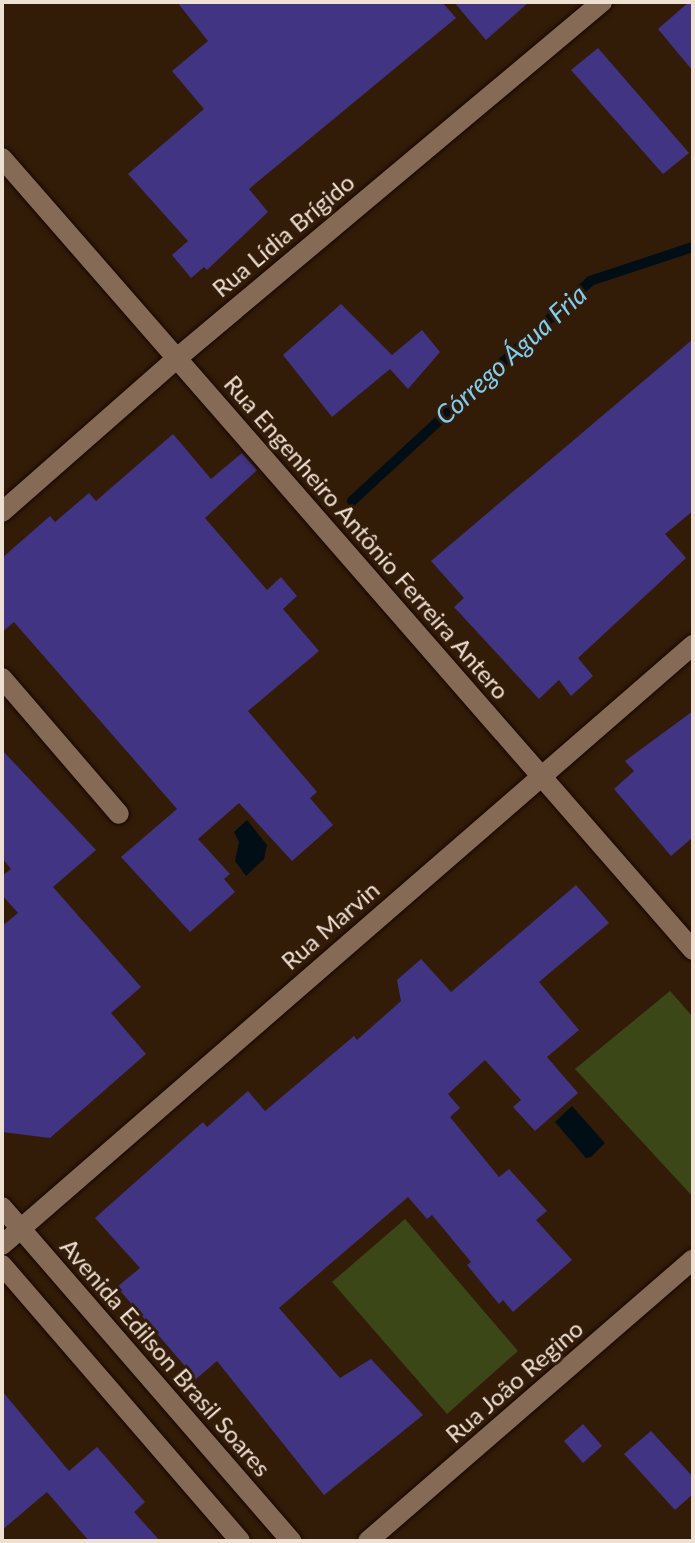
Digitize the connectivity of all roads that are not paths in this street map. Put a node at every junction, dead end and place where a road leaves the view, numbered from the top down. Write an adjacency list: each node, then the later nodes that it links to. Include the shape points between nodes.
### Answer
1 (602, 2): 3 (street, Rua Lídia Brígido)
2 (2, 158): 3 (street, Rua Engenheiro Antônio Ferreira Antero)
3 (176, 359): 4 (street, Rua Lídia Brígido); 7 (street, Rua Engenheiro Antônio Ferreira Antero)
4 (2, 512)
5 (693, 645): 7 (street, Rua Marvin)
6 (2, 678): 8 (street)
7 (541, 775): 9 (street, Rua Engenheiro Antônio Ferreira Antero); 11 (street, Rua Marvin)
8 (119, 814)
9 (693, 950)
10 (2, 1207): 11 (street, Avenida Edilson Brasil Soares)
11 (21, 1229): 12 (street, Rua Marvin); 16 (street, Avenida Edilson Brasil Soares)
12 (2, 1245)
13 (693, 1259): 17 (street, Rua João Regino)
14 (2, 1265): 15 (street)
15 (240, 1541)
16 (291, 1541)
17 (368, 1541)

